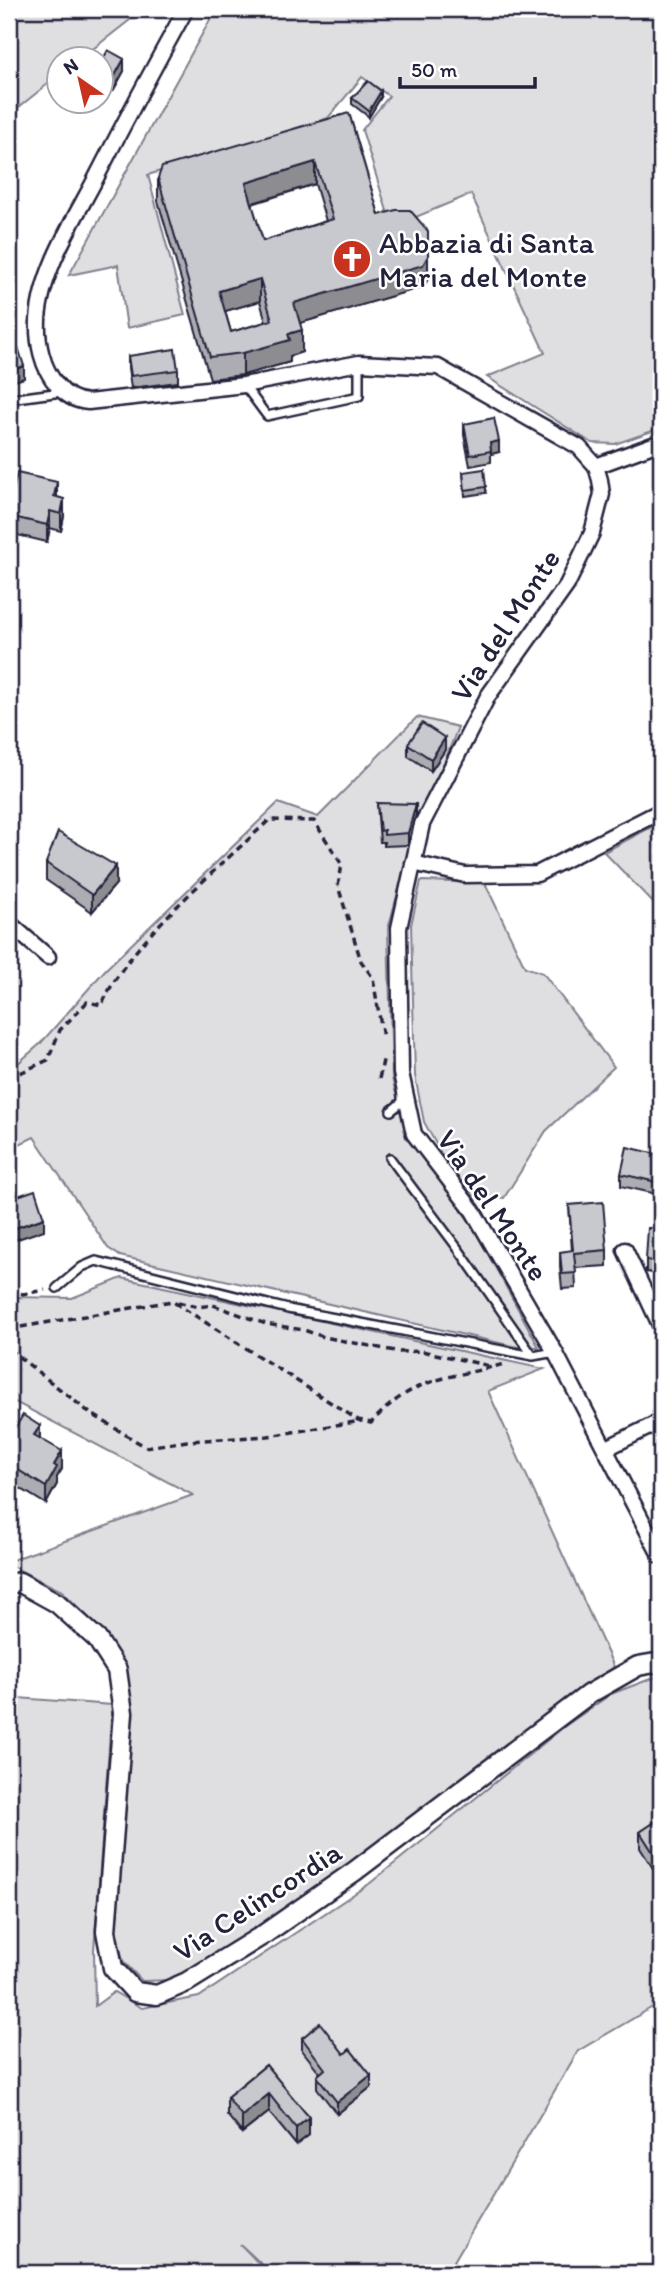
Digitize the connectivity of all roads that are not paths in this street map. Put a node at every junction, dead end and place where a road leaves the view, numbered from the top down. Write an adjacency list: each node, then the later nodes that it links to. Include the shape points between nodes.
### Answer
1 (186, 9): 4 (street, via 80,209 45,287 38,318 39,343 48,371)
2 (359, 363): 3 (street); 3 (lane, via 359,396 267,416); 7 (street, via 439,367 579,447)
3 (244, 386): 4 (street, via 88,402 78,402)
4 (62, 392): 5 (lane)
5 (9, 399)
6 (661, 442): 7 (street)
7 (596, 466): 9 (street, Via del Monte, via 602,494 592,533 568,585 488,696 422,824)
8 (661, 811): 9 (street, via 537,874 465,875)
9 (413, 863): 12 (street, Via del Monte, via 398,928)
10 (9, 923): 11 (street)
11 (48, 957)
12 (401, 1073): 13 (lane, via 402,1102); 18 (street, Via del Monte, via 414,1134 473,1211)
13 (391, 1111)
14 (390, 1158): 19 (lane)
15 (625, 1250): 17 (street)
16 (57, 1288): 19 (lane, via 96,1261 288,1309)
17 (661, 1326)
18 (555, 1352): 19 (lane); 21 (street, Via del Monte)
19 (533, 1356)
20 (661, 1421): 21 (street)
21 (607, 1448): 22 (street, Via del Monte)
22 (661, 1557)
23 (9, 1584): 24 (street, Via Celincordia, via 19,1582 57,1603 97,1639 117,1670 122,1713 106,1931 113,1968 135,1992 157,1995 187,1982 309,1903 589,1694 638,1667)
24 (661, 1661)

